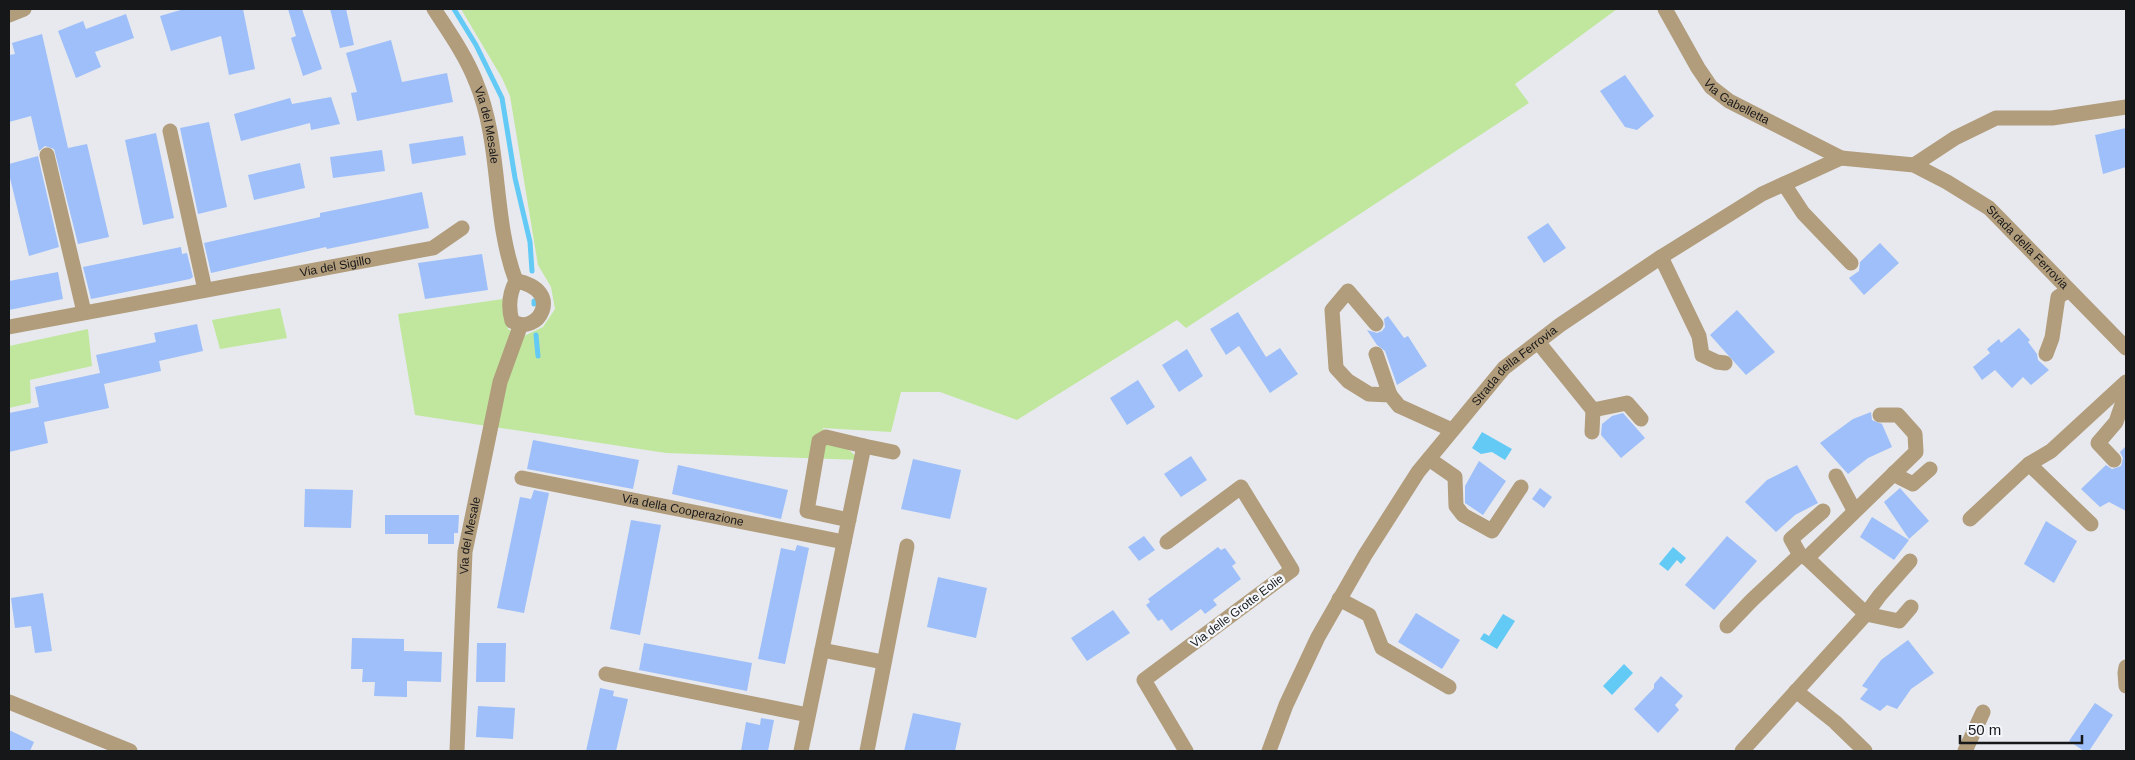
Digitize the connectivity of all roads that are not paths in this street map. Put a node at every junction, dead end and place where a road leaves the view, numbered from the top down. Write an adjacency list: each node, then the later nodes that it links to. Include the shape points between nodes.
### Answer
1 (24, 9): 4 (street)
2 (434, 9): 14 (street, Via del Mesale, via 476,82 486,116 507,250)
3 (1665, 9): 8 (street, Via Gabelletta, via 1711,87 1729,102)
4 (9, 15)
5 (2126, 107): 9 (street, via 2052,118 1996,118 1955,138)
6 (170, 131): 15 (street)
7 (47, 155): 17 (street)
8 (1841, 158): 9 (street, Strada della Ferrovia); 10 (street, Strada della Ferrovia)
9 (1914, 165): 16 (street, Strada della Ferrovia, via 1988,208)
10 (1784, 184): 12 (street, Strada della Ferrovia, via 1762,194); 13 (street, via 1803,213)
11 (462, 228): 15 (street, Via del Sigillo, via 433,248)
12 (1661, 257): 21 (street, Strada della Ferrovia); 25 (street, via 1699,336 1702,355)
13 (1851, 263)
14 (516, 281): 20 (street, via 509,302 512,321); 20 (street, via 535,287 543,301 539,317 526,326)
15 (205, 290): 17 (street, Via del Sigillo)
16 (2069, 290): 22 (street, Strada della Ferrovia); 24 (street, via 2058,297 2052,338)
17 (84, 312): 19 (street, Via del Sigillo)
18 (1376, 324): 28 (street, via 1348,291 1332,310 1336,368 1348,381 1369,394)
19 (9, 326)
20 (520, 326): 69 (street, Via del Mesale, via 500,382 465,552)
21 (1538, 342): 29 (street); 32 (street, Strada della Ferrovia, via 1504,368)
22 (2126, 348)
23 (1376, 354): 28 (street)
24 (2046, 354)
25 (1725, 363)
26 (2126, 382): 38 (street, via 2051,451)
27 (2126, 393): 37 (street, via 2116,422 2098,443)
28 (1390, 395): 32 (street, via 1399,406)
29 (1593, 410): 31 (street, via 1627,403); 33 (street)
30 (1880, 415): 40 (street, via 1898,415 1915,434 1916,452)
31 (1641, 419)
32 (1452, 430): 36 (street, Strada della Ferrovia)
33 (1592, 432)
34 (864, 446): 35 (street); 47 (street); 47 (street, via 826,437 819,441 807,511)
35 (893, 452)
36 (1429, 459): 43 (street, via 1455,478 1456,506 1463,515 1492,531); 54 (street, Strada della Ferrovia)
37 (2114, 460)
38 (2029, 464): 46 (street); 48 (street)
39 (1930, 469): 40 (street, via 1913,484)
40 (1894, 472): 44 (street)
41 (1836, 476): 44 (street)
42 (522, 478): 49 (street, Via della Cooperazione)
43 (1521, 487)
44 (1854, 510): 52 (street)
45 (1823, 511): 52 (street, via 1791,539)
46 (1970, 519)
47 (849, 520): 49 (street)
48 (2091, 524)
49 (844, 542): 58 (street)
50 (1167, 542): 72 (street, Via delle Grotte Eolie, via 1241,487 1292,570 1144,680)
51 (907, 546): 59 (street)
52 (1803, 557): 56 (street); 57 (street)
53 (1910, 561): 56 (street)
54 (1339, 599): 63 (street, via 1369,615 1382,648); 73 (street, Strada della Ferrovia, via 1286,705)
55 (1911, 607): 56 (street, via 1899,620)
56 (1866, 614): 64 (street)
57 (1727, 626)
58 (822, 650): 59 (street); 67 (street)
59 (883, 662): 71 (street)
60 (2126, 667): 62 (street)
61 (606, 674): 67 (street)
62 (2126, 686)
63 (1449, 687)
64 (1796, 691): 74 (street); 75 (street, via 1836,722)
65 (9, 702): 68 (street)
66 (1983, 712): 76 (street)
67 (808, 714): 70 (street)
68 (130, 751)
69 (457, 751)
70 (801, 751)
71 (867, 751)
72 (1186, 751)
73 (1269, 751)
74 (1742, 751)
75 (1865, 751)
76 (1966, 751)

